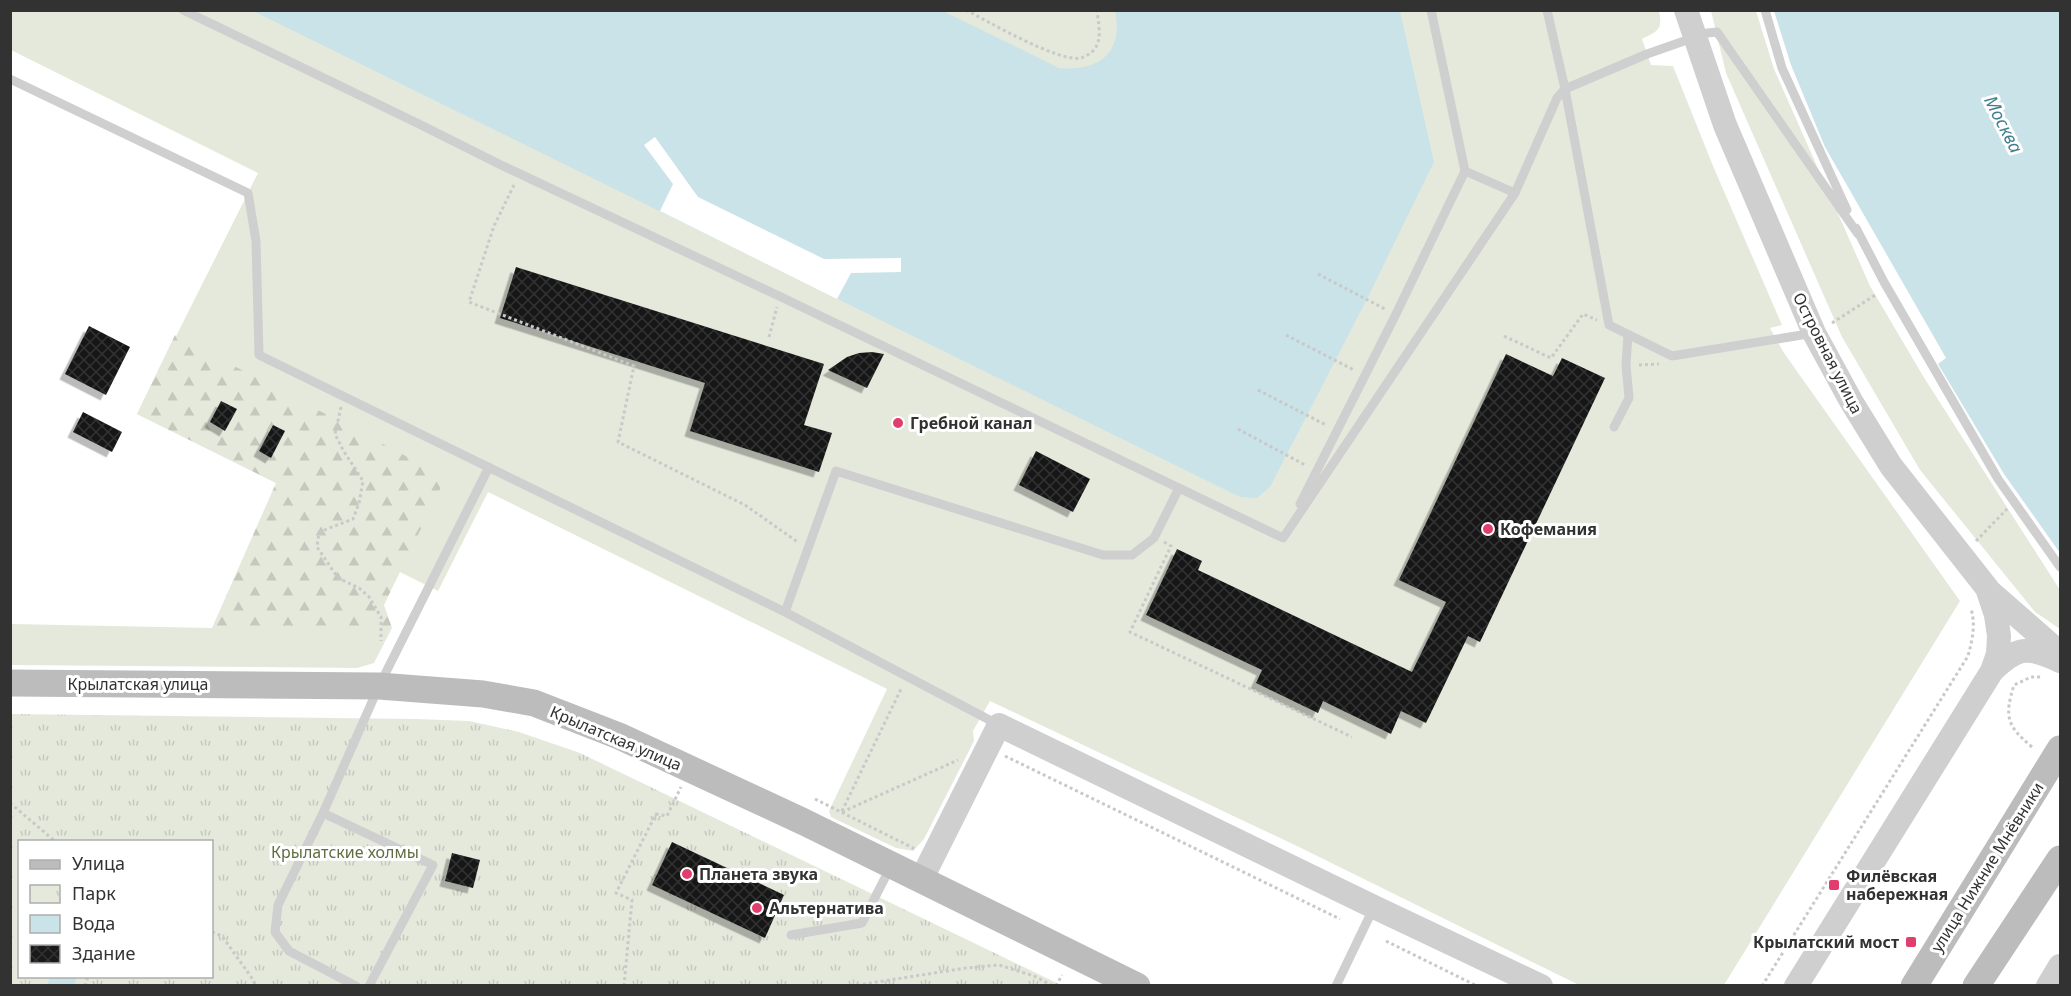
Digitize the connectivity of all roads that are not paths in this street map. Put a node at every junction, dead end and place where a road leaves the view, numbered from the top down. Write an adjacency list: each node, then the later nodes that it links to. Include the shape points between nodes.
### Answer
1 (183, 10): 16 (lane)
2 (1431, 10): 9 (lane)
3 (1547, 10): 8 (lane)
4 (1686, 10): 6 (street, Островная улица)
5 (1765, 10): 11 (lane, via 1782,68)
6 (1693, 37): 8 (lane); 11 (lane, via 1712,31 1722,37); 12 (street, Островная улица, via 1725,125)
7 (10, 79): 15 (lane, via 248,193 256,241 259,355)
8 (1564, 90): 10 (lane); 13 (lane, via 1609,325)
9 (1465, 171): 10 (lane); 17 (lane)
10 (1515, 193): 17 (lane)
11 (1858, 234): 18 (lane, via 1998,479)
12 (1822, 328): 13 (lane, via 1672,356); 19 (street, Островная улица, via 1851,401)
13 (1628, 334): 14 (lane, via 1629,398)
14 (1614, 427)
15 (489, 467): 20 (lane); 25 (lane)
16 (1179, 488): 17 (lane); 20 (lane, via 1154,538 1132,555 1103,555 836,471)
17 (1283, 538)
18 (2061, 567)
19 (1978, 594): 21 (street); 23 (street, Островная улица, via 1996,615 1998,654)
20 (785, 612): 26 (lane)
21 (2061, 653)
22 (2057, 669): 23 (street, via 2034,652 2020,651 2009,655)
23 (1992, 671): 40 (street)
24 (10, 684): 25 (main road, Крылатская улица)
25 (379, 686): 28 (lane); 30 (main road, Крылатская улица, via 483,694 534,703 619,736)
26 (999, 725): 31 (street); 32 (street)
27 (2061, 749): 41 (main road, улица Нижние Мнёвники)
28 (323, 813): 35 (lane, via 278,905 275,932 289,951); 36 (lane, via 433,865)
29 (2061, 859): 42 (main road)
30 (892, 864): 31 (main road, Крылатская улица); 33 (lane, via 862,923)
31 (927, 868): 37 (main road, Крылатская улица)
32 (1374, 907): 38 (lane); 39 (street)
33 (791, 935)
34 (2061, 966): 43 (street)
35 (356, 986)
36 (369, 986)
37 (1137, 986)
38 (1335, 986)
39 (1541, 986)
40 (1796, 986)
41 (1914, 986)
42 (1976, 986)
43 (2048, 986)

